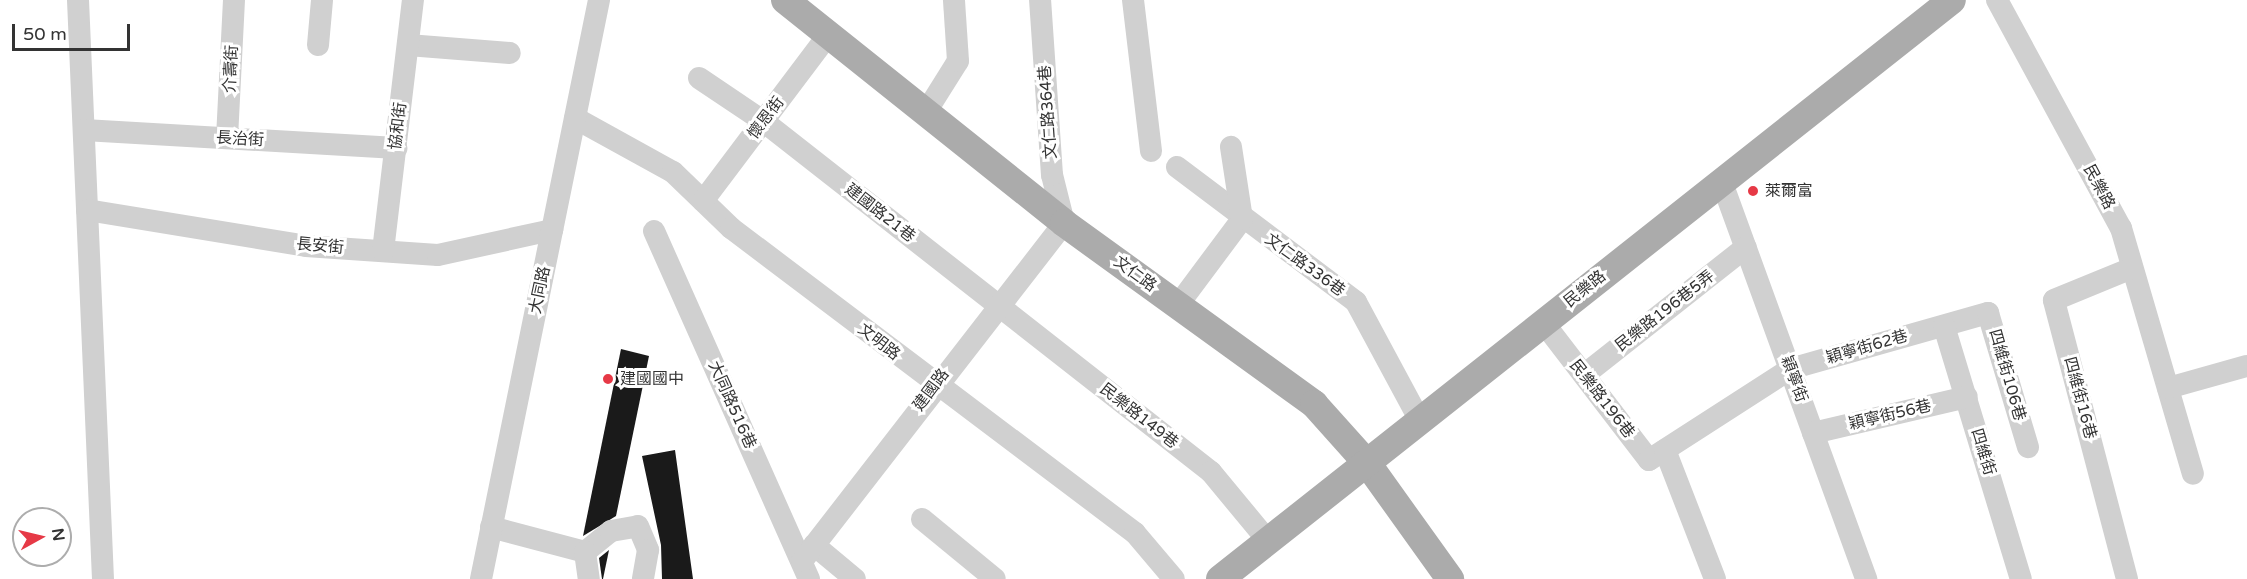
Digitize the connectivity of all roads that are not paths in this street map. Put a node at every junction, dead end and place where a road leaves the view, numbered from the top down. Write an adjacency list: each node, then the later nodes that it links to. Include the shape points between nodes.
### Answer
1 (78, 0): 20 (street)
2 (234, 0): 21 (street, 介壽街)
3 (322, 0): 13 (street)
4 (413, 0): 14 (street, 協和街)
5 (599, 0): 18 (street, 大同路)
6 (785, 0): 12 (main road, 文仁路)
7 (954, 0): 17 (street, via 958,61)
8 (1040, 0): 30 (street, 文仁路364巷, via 1052,175)
9 (1133, 0): 24 (street)
10 (1952, 0): 26 (main road, 民樂路)
11 (1997, 0): 35 (street, 民樂路, via 2121,228)
12 (829, 34): 17 (main road, 文仁路); 19 (street, 懷恩街)
13 (318, 45)
14 (408, 45): 15 (street); 23 (street, 協和街)
15 (510, 54)
16 (699, 78): 19 (street, 建國路21巷)
17 (926, 112): 30 (main road, 文仁路)
18 (575, 118): 27 (street, 文明路, via 673,172); 31 (street, 大同路)
19 (763, 121): 27 (street, 懷恩街); 36 (street, 建國路21巷)
20 (84, 130): 21 (street, 長治街); 28 (street)
21 (227, 138): 23 (street, 長治街)
22 (1231, 147): 29 (street)
23 (396, 148): 34 (street, 協和街)
24 (1151, 151)
25 (1177, 167): 29 (street, 文仁路336巷)
26 (1721, 180): 33 (street, 穎寧街); 38 (main road, 民樂路)
27 (703, 201): 43 (street, 文明路)
28 (87, 210): 34 (street, 長安街, via 306,246); 57 (street)
29 (1242, 219): 37 (street); 46 (street, 文仁路336巷, via 1356,302)
30 (1064, 223): 36 (street, 建國路); 37 (main road, 文仁路)
31 (552, 230): 34 (street, 長安街, via 438,255); 53 (street, 大同路)
32 (654, 231): 56 (street, 大同路516巷)
33 (1746, 248): 41 (street, 穎寧街); 42 (street, 民樂路196巷5弄)
34 (383, 251)
35 (2132, 268): 44 (street, 民樂路); 69 (street, 四維街16巷, via 2054,300)
36 (996, 305): 43 (street, 建國路); 54 (street, 民樂路149巷, via 1211,472)
37 (1179, 305): 50 (main road, 文仁路, via 1314,404)
38 (1543, 322): 42 (street, 民樂路196巷); 46 (main road, 民樂路)
39 (1944, 326): 41 (street, 穎寧街62巷); 45 (street, 四維街); 48 (street, 四維街106巷, via 1988,313)
40 (2247, 366): 44 (street)
41 (1790, 369): 47 (street, 穎寧街); 49 (street)
42 (1584, 375): 49 (street, 民樂路196巷, via 1649,460)
43 (935, 385): 56 (street, 建國路); 63 (street, 文明路, via 1135,533)
44 (2168, 388): 51 (street, 民樂路)
45 (1967, 397): 47 (street, 穎寧街56巷); 68 (street, 四維街)
46 (1420, 421): 50 (main road, 民樂路)
47 (1814, 433): 67 (street, 穎寧街)
48 (2028, 447)
49 (1665, 450): 66 (street)
50 (1367, 463): 54 (main road, 民樂路); 65 (main road, 文仁路)
51 (2193, 474)
52 (922, 519): 62 (street)
53 (491, 527): 55 (street); 58 (street, 大同路)
54 (1268, 541): 64 (main road, 民樂路)
55 (585, 552): 59 (street); 60 (street, via 611,531 638,526 648,550)
56 (808, 562): 61 (street)
57 (103, 579)
58 (481, 579)
59 (589, 579)
60 (643, 579)
61 (855, 579)
62 (995, 579)
63 (1174, 579)
64 (1220, 579)
65 (1450, 579)
66 (1715, 579)
67 (1866, 579)
68 (2021, 579)
69 (2127, 579)

